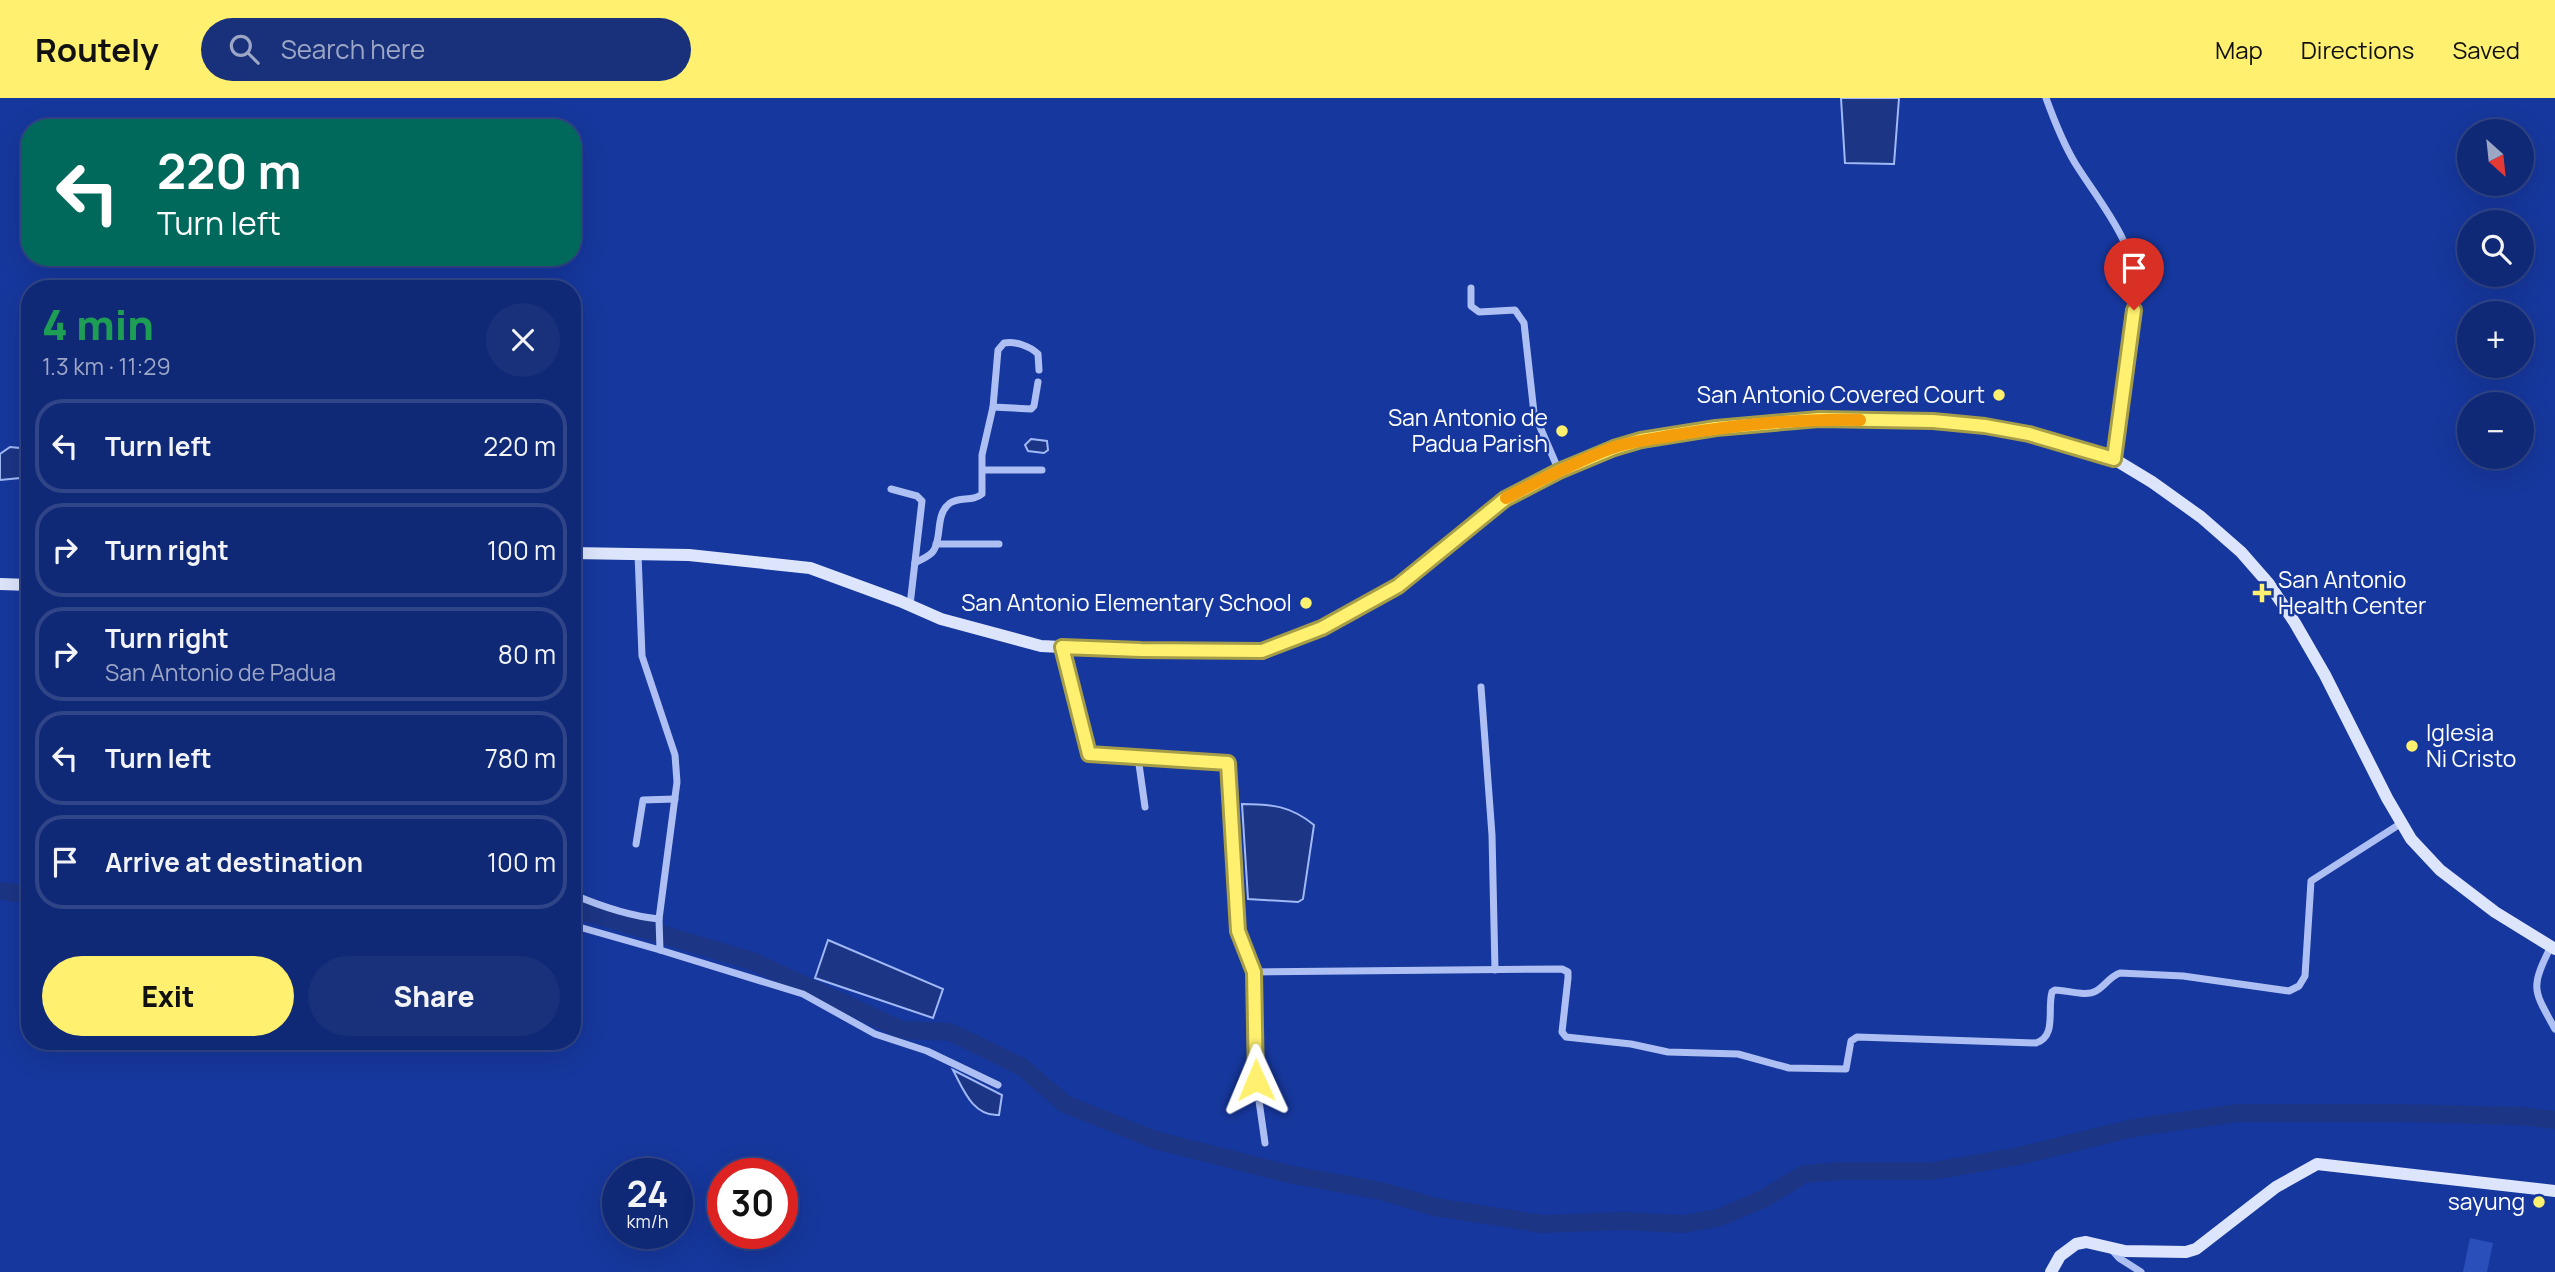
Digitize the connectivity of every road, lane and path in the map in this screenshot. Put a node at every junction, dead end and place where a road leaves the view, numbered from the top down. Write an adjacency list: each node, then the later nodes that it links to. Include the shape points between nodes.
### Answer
1 (2046, 98): 6 (street, via 2073,160 2129,249 2136,277)
2 (1471, 288): 9 (street, via 1471,306 1479,312 1515,310 1524,323 1534,413)
3 (1039, 370): 5 (street, via 1034,349 1004,343 998,350)
4 (1038, 382): 5 (street, via 1031,409)
5 (993, 407): 7 (street)
6 (2114, 459): 9 (street, via 1985,426 1819,419 1641,440); 24 (street, via 2201,517 2269,584 2325,675)
7 (983, 470): 8 (street); 11 (street, via 982,494 950,503 943,512)
8 (1042, 470)
9 (1559, 471): 19 (street, via 1505,499 1398,586 1322,628 1262,651)
10 (891, 489): 15 (street, via 922,501)
11 (936, 544): 12 (street); 15 (street)
12 (999, 544)
13 (581, 553): 14 (street)
14 (638, 554): 18 (street, via 810,568); 22 (street, via 642,656 675,755)
15 (915, 563): 18 (street)
16 (0, 584): 17 (street)
17 (21, 585)
18 (910, 605): 19 (street, via 941,619 1041,646)
19 (1062, 647): 21 (street, via 1089,754)
20 (1482, 687): 31 (street)
21 (1138, 757): 23 (street); 32 (street, via 1228,763 1238,931)
22 (675, 799): 25 (street, via 643,800); 27 (street)
23 (1144, 807)
24 (2400, 824): 30 (street, via 2440,870 2495,912); 31 (street, via 2312,881 2305,976 2299,986 2289,991 2120,972 2092,993 2052,992 2049,1033 2036,1043 1857,1037 1851,1041 1846,1069 1789,1068 1738,1054 1668,1052 1566,1037 1562,1032 1568,972)
25 (636, 844)
26 (581, 897): 27 (street, via 627,914)
27 (659, 919): 29 (street)
28 (581, 927): 29 (street)
29 (660, 947): 34 (street, via 803,994 885,1039 927,1051)
30 (2553, 947): 33 (street, via 2538,974 2537,995)
31 (1495, 970): 32 (street)
32 (1254, 972): 35 (street, via 1256,1080)
33 (2555, 1030)
34 (998, 1085)
35 (1265, 1143)
36 (2555, 1191): 37 (street, via 2317,1164 2276,1187 2196,1249)
37 (2111, 1249): 38 (street, via 2076,1244); 39 (street)
38 (2051, 1272)
39 (2141, 1272)

